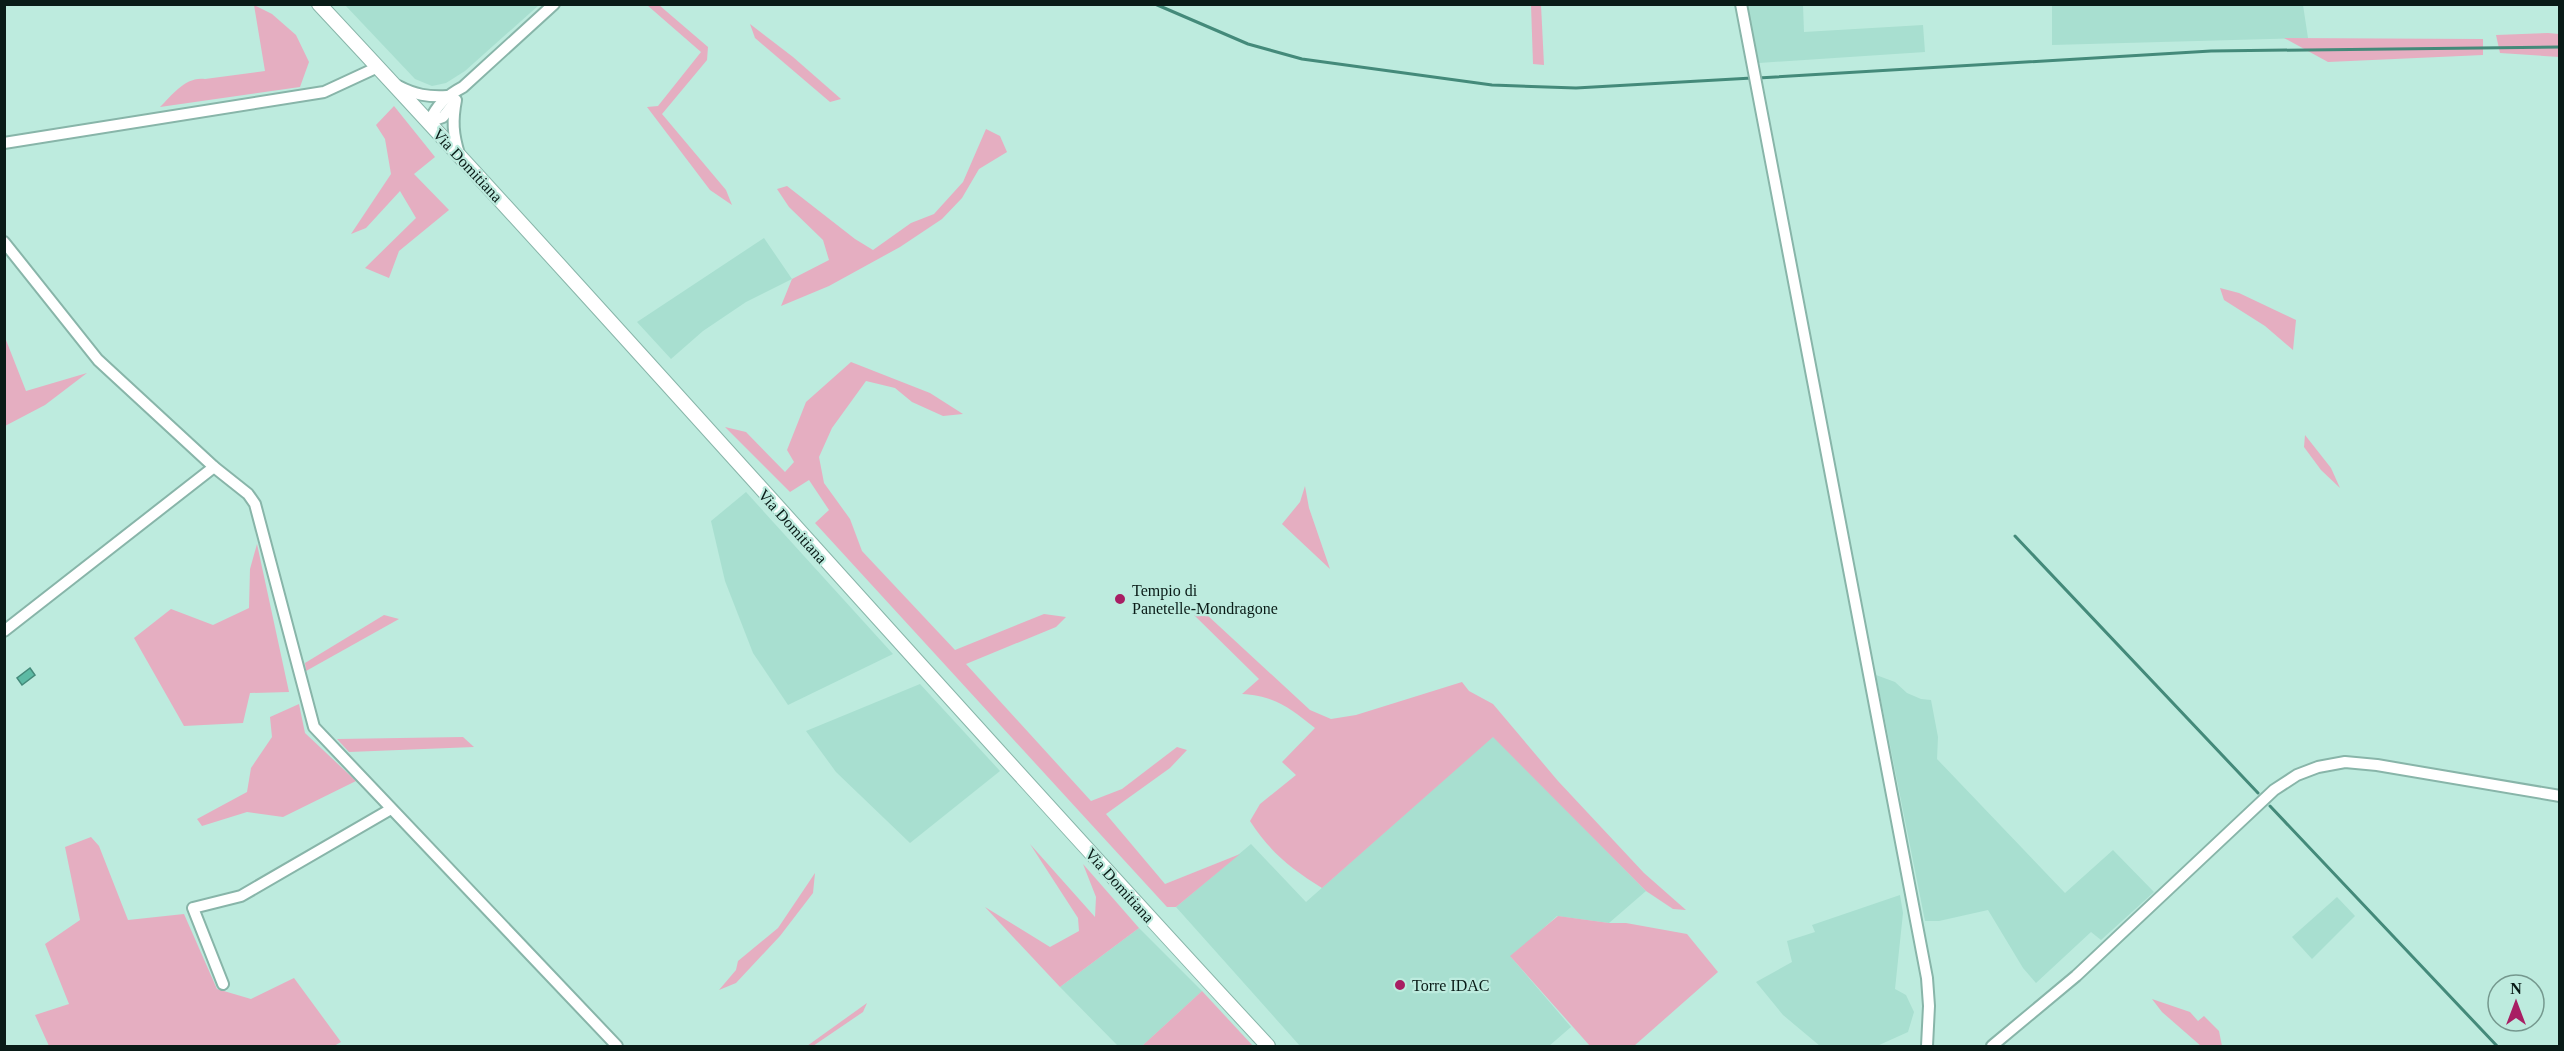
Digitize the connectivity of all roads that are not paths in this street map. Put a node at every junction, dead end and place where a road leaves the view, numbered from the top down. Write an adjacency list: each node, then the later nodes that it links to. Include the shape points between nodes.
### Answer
1 (319, 4): 4 (main road, Via Domitiana)
2 (554, 4): 6 (street)
3 (1741, 4): 18 (street, via 1927,978)
4 (378, 67): 5 (main road, Via Domitiana); 8 (street, via 324,92)
5 (392, 82): 6 (street, via 420,95); 7 (main road, Via Domitiana)
6 (451, 98): 7 (street, via 435,109); 9 (street, via 453,136)
7 (429, 122): 9 (main road, Via Domitiana)
8 (4, 143)
9 (459, 154): 17 (main road, Via Domitiana)
10 (4, 242): 11 (street, via 98,360)
11 (214, 467): 12 (street); 14 (street, via 255,504 314,728)
12 (4, 632)
13 (2559, 796): 19 (street, via 2356,763 2318,766 2297,775 2274,790 2076,976)
14 (391, 809): 15 (street, via 241,896 194,908); 16 (street)
15 (223, 984)
16 (617, 1047)
17 (1268, 1047)
18 (1927, 1047)
19 (1992, 1047)

